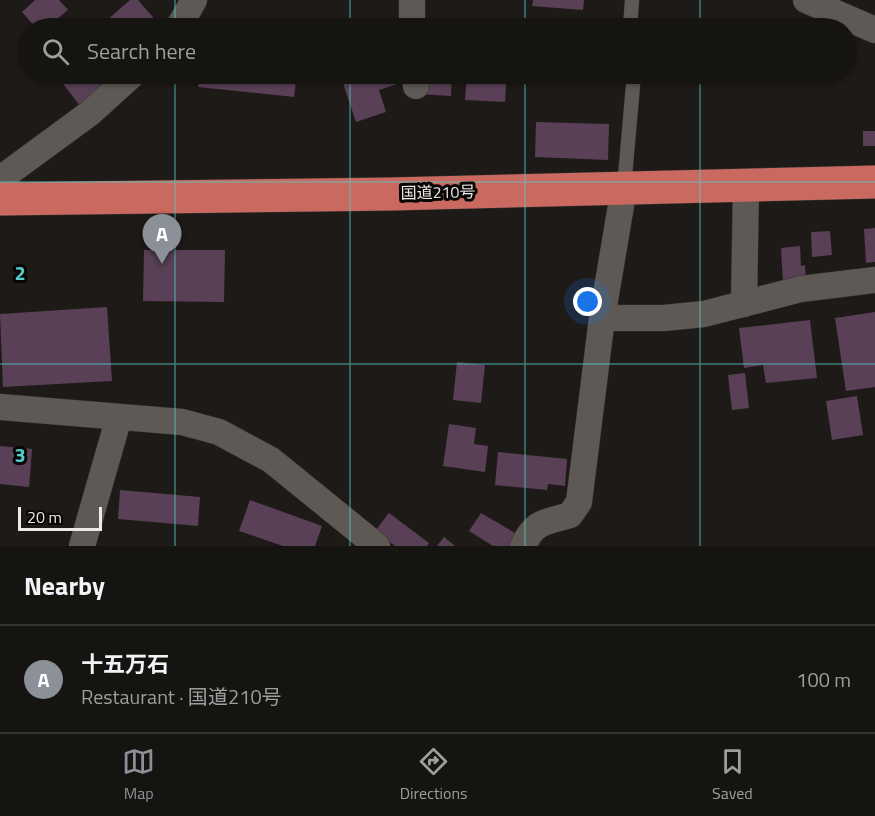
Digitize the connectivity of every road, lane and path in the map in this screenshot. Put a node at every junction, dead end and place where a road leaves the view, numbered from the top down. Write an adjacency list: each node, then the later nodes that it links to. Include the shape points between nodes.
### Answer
1 (194, 0): 5 (street)
2 (412, 0): 6 (street)
3 (632, 0): 7 (lane)
4 (806, 0): 8 (street)
5 (184, 18)
6 (412, 18)
7 (631, 18)
8 (847, 18)
9 (857, 22): 10 (street)
10 (875, 30)
11 (122, 84): 13 (street, via 90,113)
12 (633, 84): 16 (lane)
13 (0, 179)
14 (875, 182): 15 (highway, 国道210号)
15 (746, 185): 16 (highway, 国道210号); 19 (street)
16 (624, 188): 17 (highway, 国道210号); 20 (street)
17 (0, 199)
18 (875, 280): 19 (street, via 801,289)
19 (744, 304): 20 (street, via 683,317)
20 (603, 318): 25 (street, via 579,502 570,515 533,529)
21 (0, 407): 22 (street)
22 (119, 417): 23 (street); 24 (street, via 195,425 235,440 271,460)
23 (82, 546)
24 (377, 546)
25 (523, 546)

